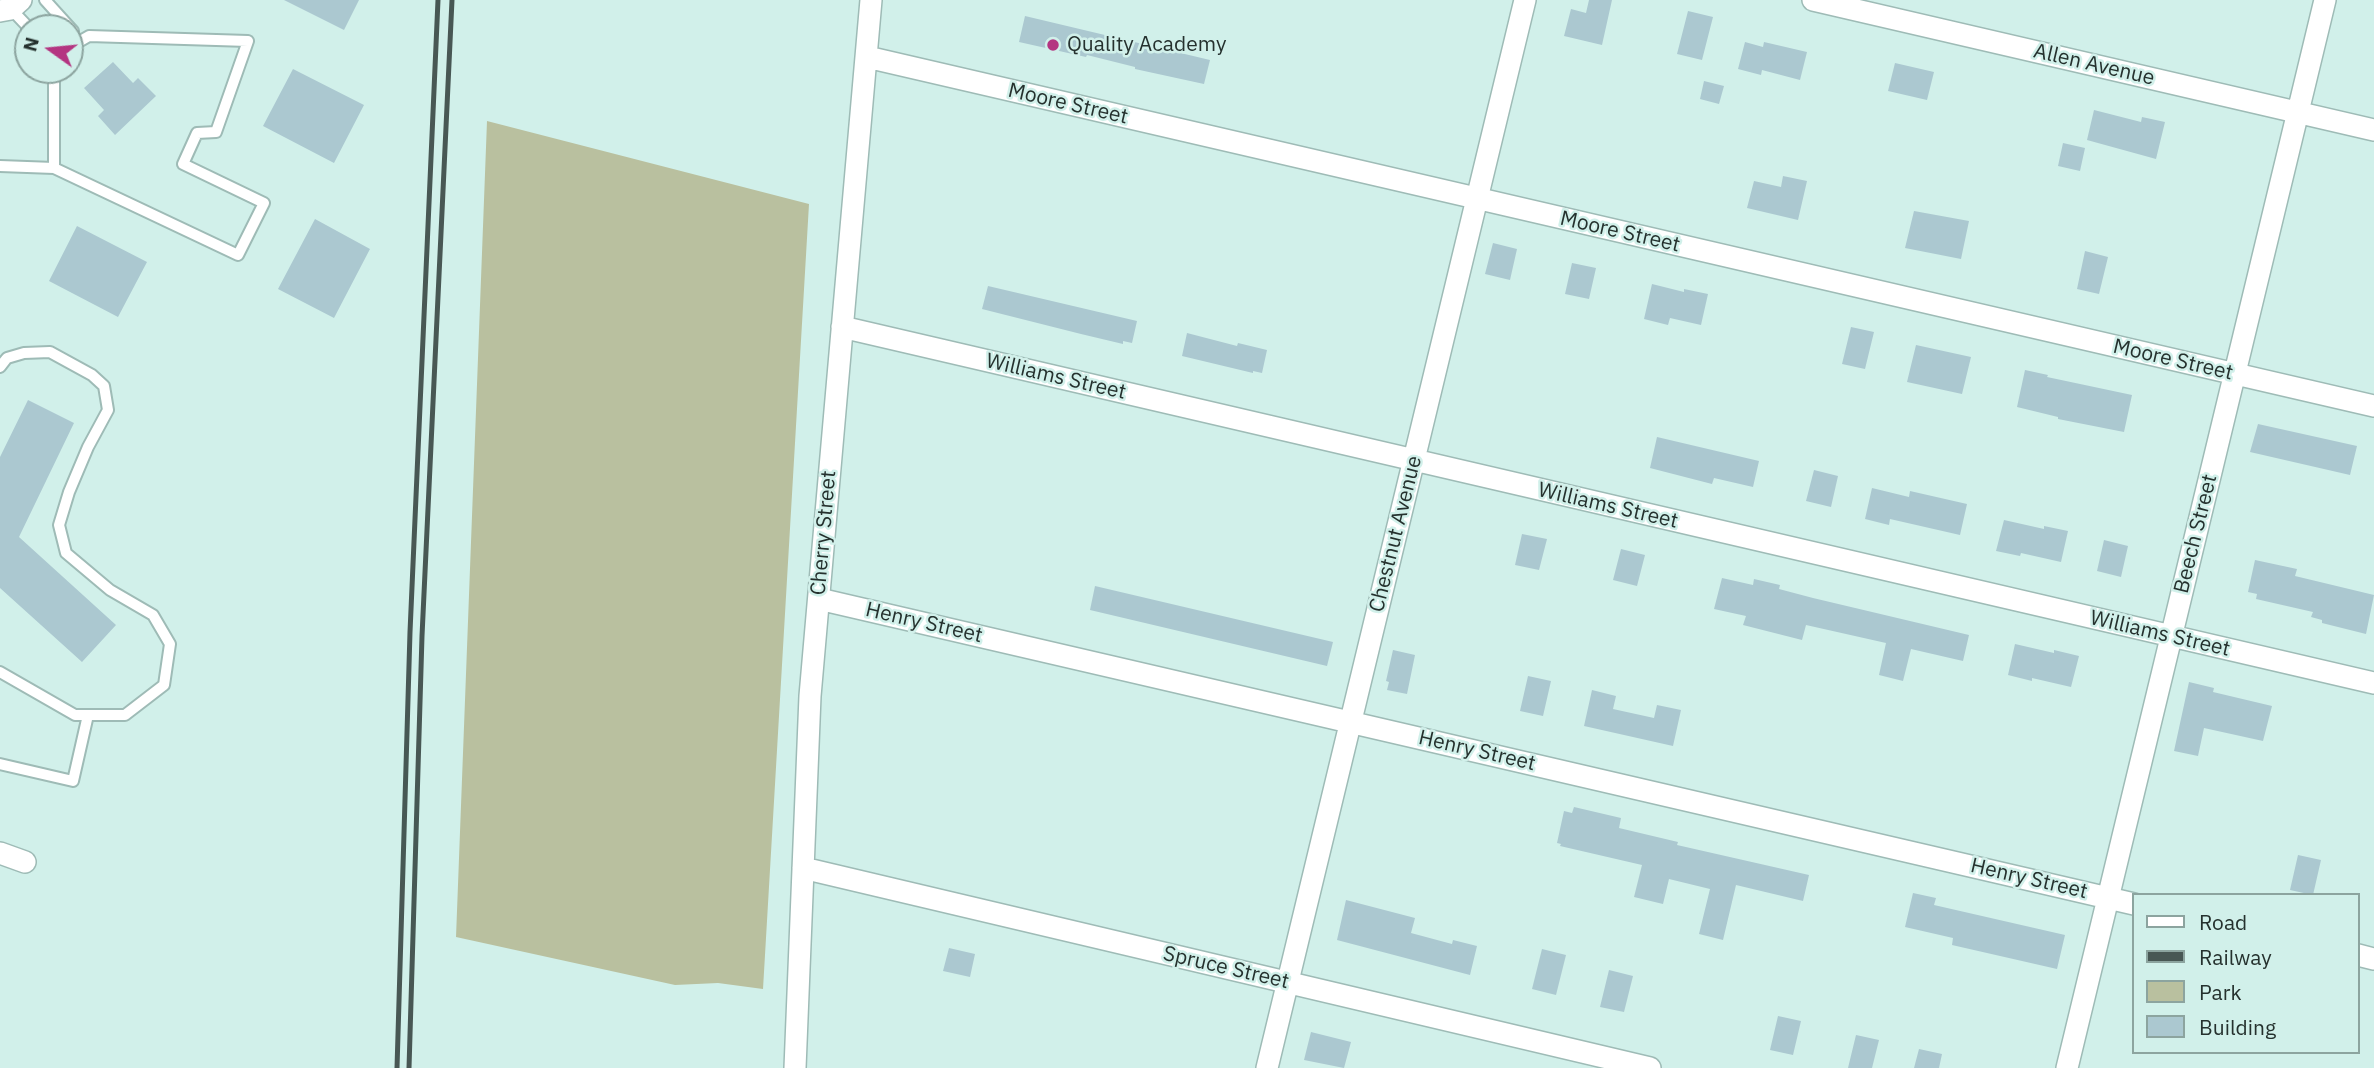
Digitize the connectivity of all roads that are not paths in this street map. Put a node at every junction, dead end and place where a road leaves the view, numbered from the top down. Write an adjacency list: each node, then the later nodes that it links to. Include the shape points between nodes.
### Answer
1 (45, 0): 6 (lane)
2 (871, 0): 8 (street, Cherry Street)
3 (1525, 0): 14 (street, Chestnut Avenue)
4 (1813, 0): 10 (street, Allen Avenue)
5 (2325, 0): 10 (street, Beech Street)
6 (58, 14)
7 (84, 39): 13 (lane, via 248,41 216,132 197,133 183,164 264,203 238,256)
8 (867, 57): 14 (street, Moore Street); 15 (street, Cherry Street)
9 (54, 84): 13 (lane)
10 (2298, 112): 11 (street, Allen Avenue); 17 (street, Beech Street)
11 (2374, 130)
12 (0, 166): 13 (lane)
13 (54, 168)
14 (1477, 199): 17 (street, Moore Street); 19 (street, Chestnut Avenue)
15 (842, 327): 19 (street, Williams Street); 20 (street, Cherry Street)
16 (0, 368): 24 (lane, via 7,358 24,352 50,352 104,386 108,410 88,447 59,525 66,553 110,590 153,615 170,644 164,685 125,715)
17 (2235, 374): 18 (street, Moore Street); 21 (street, Beech Street)
18 (2374, 406)
19 (1414, 460): 21 (street, Williams Street); 25 (street, Chestnut Avenue)
20 (819, 599): 25 (street, Henry Street); 29 (street, Cherry Street)
21 (2172, 637): 23 (street, Williams Street); 30 (street, Beech Street)
22 (0, 672): 24 (lane, via 75,715)
23 (2374, 683)
24 (88, 715): 26 (lane, via 73,781)
25 (1350, 722): 30 (street, Henry Street); 32 (street, Chestnut Avenue)
26 (0, 764)
27 (0, 853): 28 (street)
28 (25, 862)
29 (803, 868): 32 (street, Spruce Street); 33 (street, Cherry Street)
30 (2108, 898): 31 (street, Henry Street); 36 (street, Beech Street)
31 (2132, 904)
32 (1287, 982): 34 (street, Chestnut Avenue); 35 (street, Spruce Street)
33 (795, 1068)
34 (1267, 1068)
35 (1650, 1068)
36 (2067, 1068)

